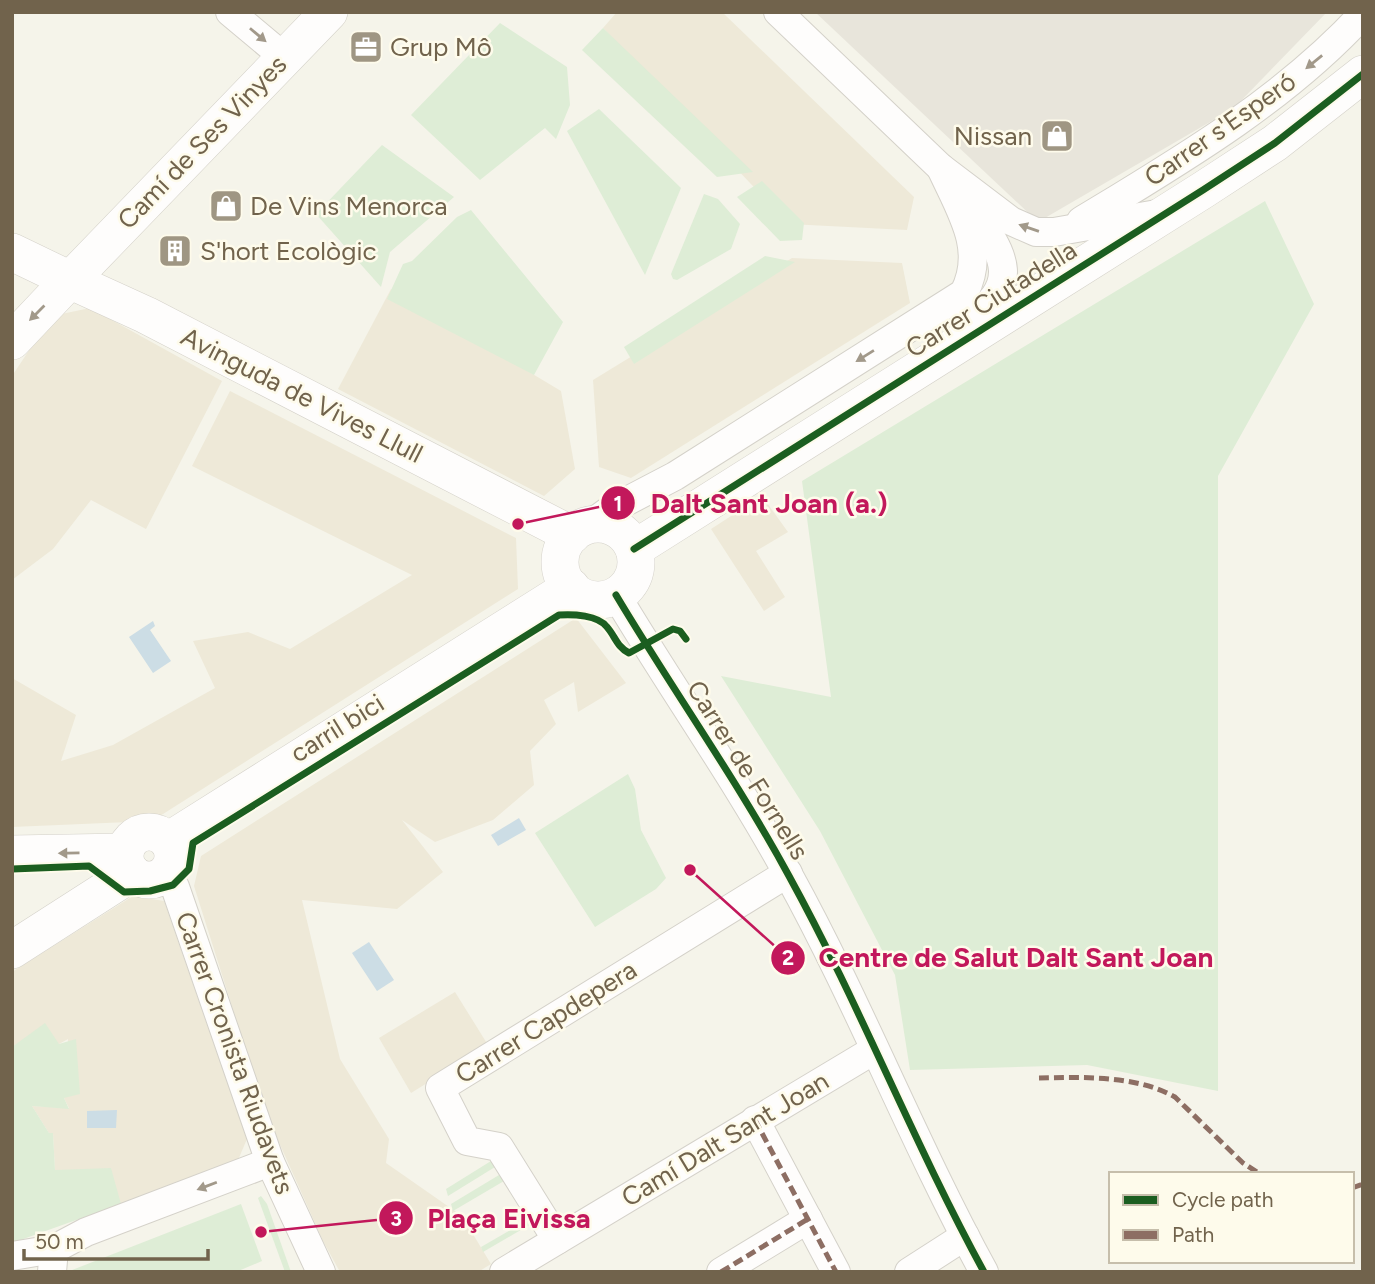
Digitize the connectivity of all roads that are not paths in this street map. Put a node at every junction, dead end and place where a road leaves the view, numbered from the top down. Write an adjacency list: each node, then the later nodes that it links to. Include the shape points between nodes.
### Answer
1 (230, 12): 5 (street, one-way to 5)
2 (329, 12): 5 (street, Camí de Ses Vinyes)
3 (778, 12): 7 (street)
4 (1363, 14): 9 (street, Carrer s'Esperó, one-way to 9, via 1331,49 1267,101)
5 (285, 58): 11 (street, Camí de Ses Vinyes)
6 (1363, 74): 8 (street, Carrer Ciutadella, via 1275,143)
7 (941, 168): 9 (street, one-way to 7, via 1036,232 1011,221); 13 (street, via 994,240 1004,260 1003,281 999,295 910,361); 14 (street, Carrer Ciutadella, one-way to 14, via 971,233 974,265 964,293 676,476)
8 (1169, 212): 9 (street); 13 (street, Carrer Ciutadella)
9 (1067, 230)
10 (12, 252): 11 (street, Avinguda de Vives Llull)
11 (70, 280): 12 (street, Camí de Ses Vinyes, one-way to 12); 14 (street, Avinguda de Vives Llull, via 524,511)
12 (12, 341)
13 (894, 384): 15 (street, Carrer Ciutadella)
14 (580, 530): 15 (street, via 613,527); 16 (street, via 561,561)
15 (634, 549): 17 (street, via 635,572)
16 (571, 587): 17 (street, via 593,599); 19 (street)
17 (616, 595): 20 (street, Carrer de Fornells)
18 (12, 853): 19 (street, one-way to 18)
19 (148, 860): 21 (street); 24 (street, Carrer Cronista Riudavets, via 175,887)
20 (788, 873): 22 (street, Carrer de Fornells, via 860,1010); 27 (street, Carrer Capdepera, via 440,1088 467,1141 499,1147)
21 (12, 950)
22 (874, 1050): 23 (street, Camí Dalt Sant Joan); 26 (street, Carrer de Fornells)
23 (755, 1120): 25 (street); 27 (street, Camí Dalt Sant Joan)
24 (270, 1162): 29 (street, one-way to 29, via 86,1232); 31 (street, Carrer Cronista Riudavets)
25 (808, 1219): 32 (street); 33 (street)
26 (965, 1236): 34 (street); 35 (street, Carrer de Fornells)
27 (557, 1240): 30 (street, Camí Dalt Sant Joan)
28 (12, 1256): 29 (street)
29 (53, 1260)
30 (506, 1271)
31 (321, 1272)
32 (721, 1272)
33 (836, 1272)
34 (909, 1272)
35 (984, 1272)

